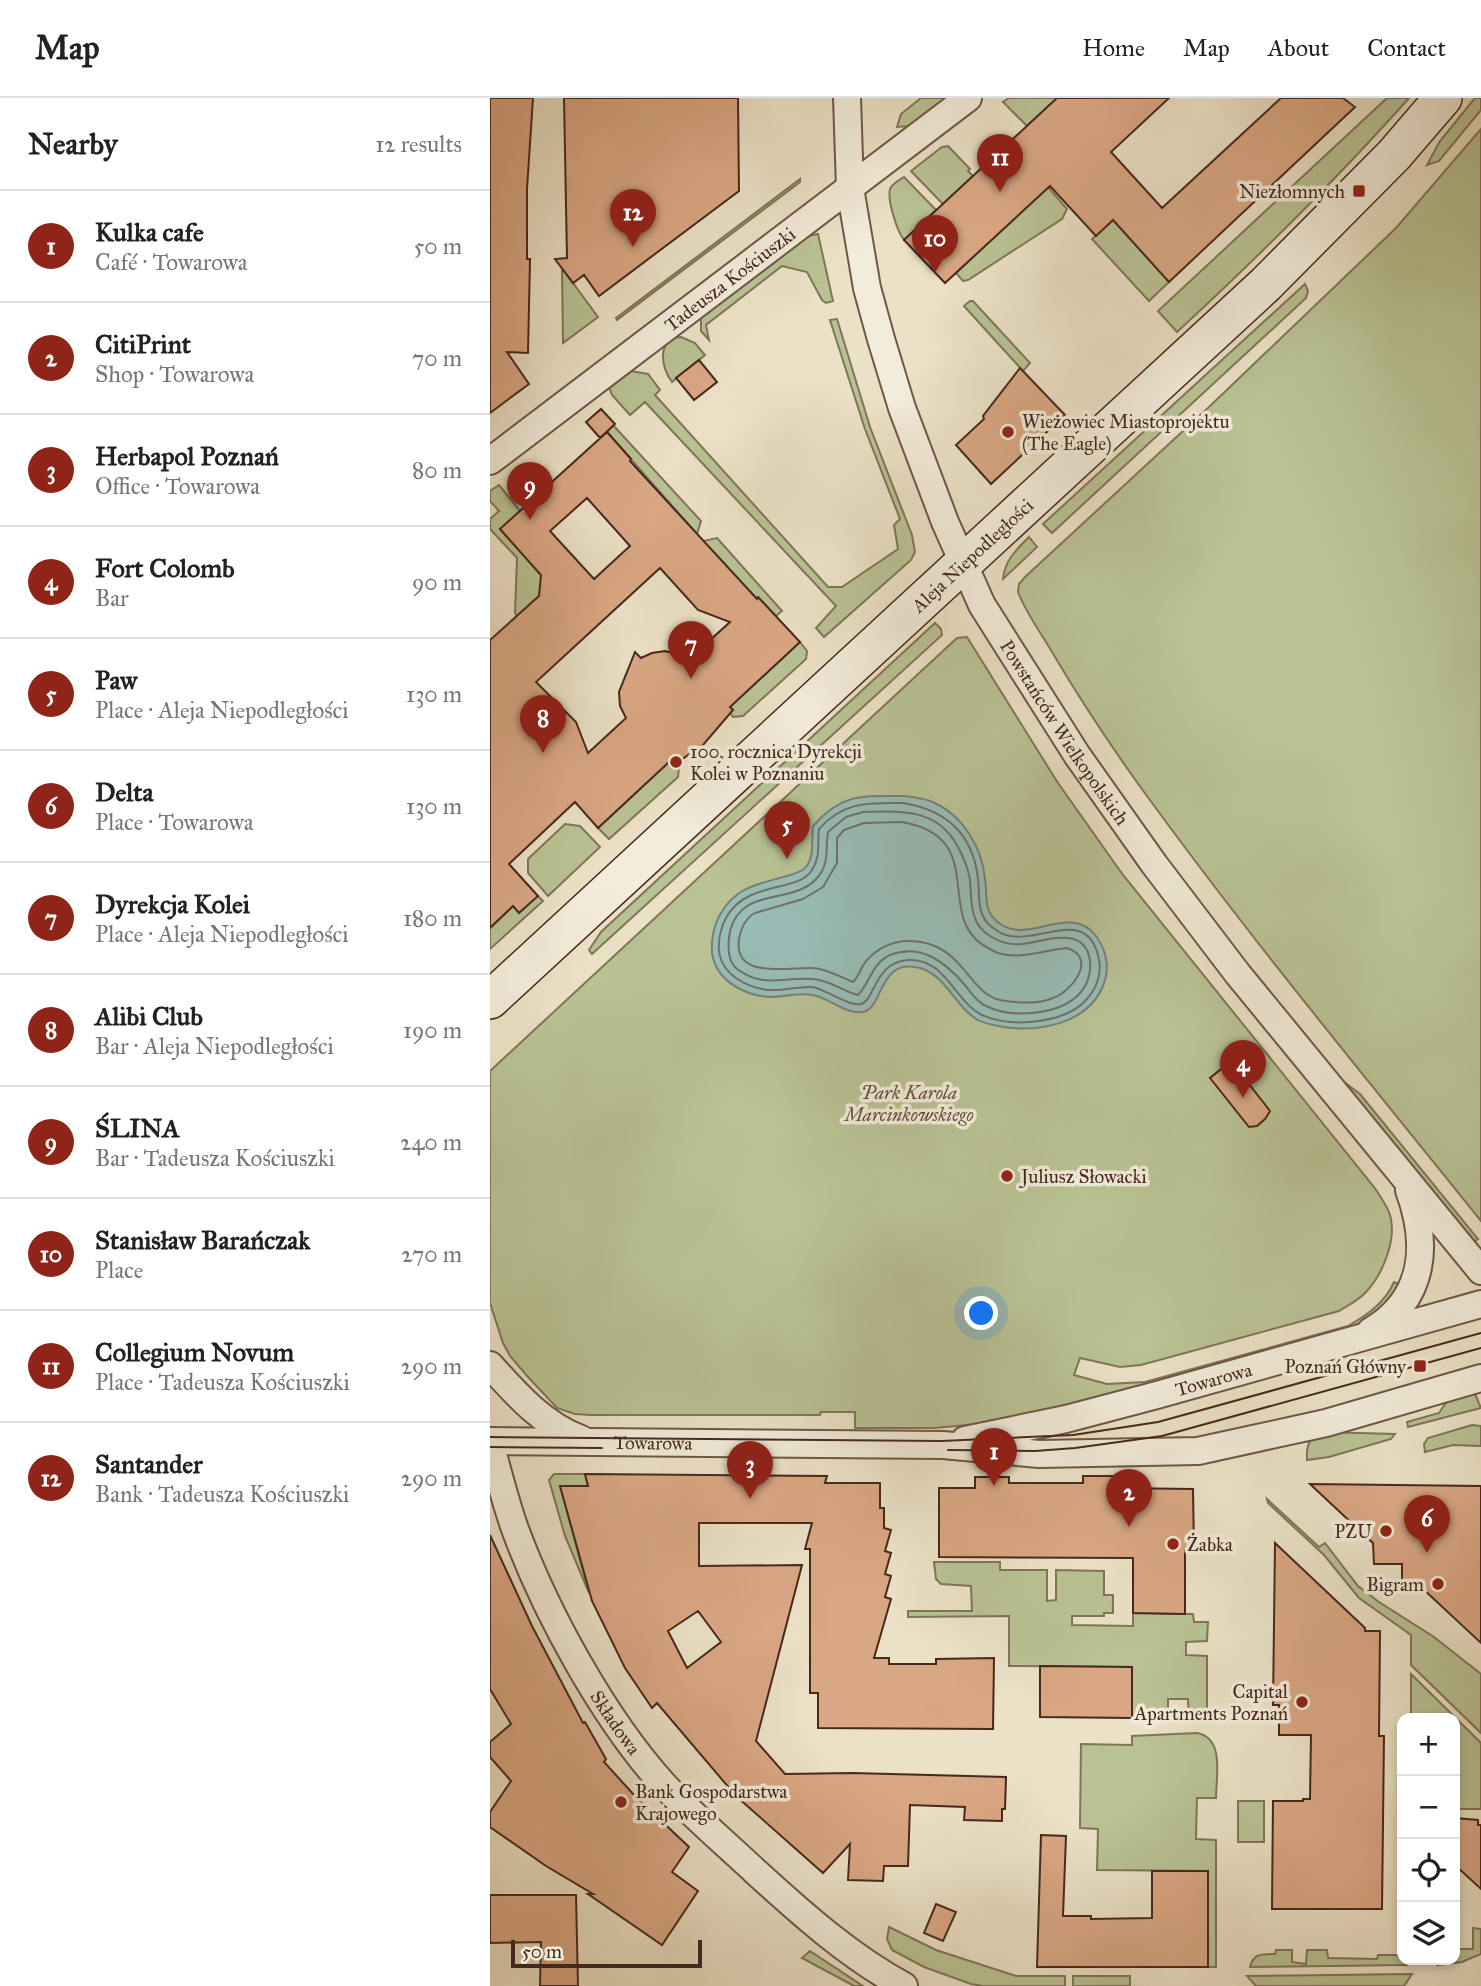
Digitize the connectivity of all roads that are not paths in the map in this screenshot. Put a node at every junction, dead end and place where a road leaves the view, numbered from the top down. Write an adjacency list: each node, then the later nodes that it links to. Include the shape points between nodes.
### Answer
1 (847, 98): 4 (street, Powstańców Wielkopolskich)
2 (968, 98): 4 (street, Tadeusza Kościuszki)
3 (1443, 98): 6 (street, Aleja Niepodległości, via 1394,155 1266,284)
4 (850, 188): 5 (street, Tadeusza Kościuszki); 6 (street, Powstańców Wielkopolskich, via 881,339 906,419)
5 (490, 461)
6 (962, 564): 7 (street, Aleja Niepodległości); 8 (street, Powstańców Wielkopolskich, via 991,620 1107,799 1237,973)
7 (490, 1000)
8 (1403, 1176): 9 (street, Powstańców Wielkopolskich); 11 (street, via 1421,1239 1415,1280 1387,1322)
9 (1481, 1271)
10 (1481, 1304): 11 (street, Towarowa)
11 (1347, 1343): 16 (street, Towarowa, via 1078,1416)
12 (490, 1364): 15 (street, via 547,1422)
13 (1481, 1378): 16 (street, Towarowa, via 1326,1423 1198,1451 1039,1454)
14 (490, 1442): 15 (street, Towarowa); 17 (street, Składowa, via 515,1529 540,1587 627,1740 678,1799 772,1887 818,1927)
15 (593, 1443): 16 (street, Towarowa)
16 (943, 1446)
17 (904, 1986)

